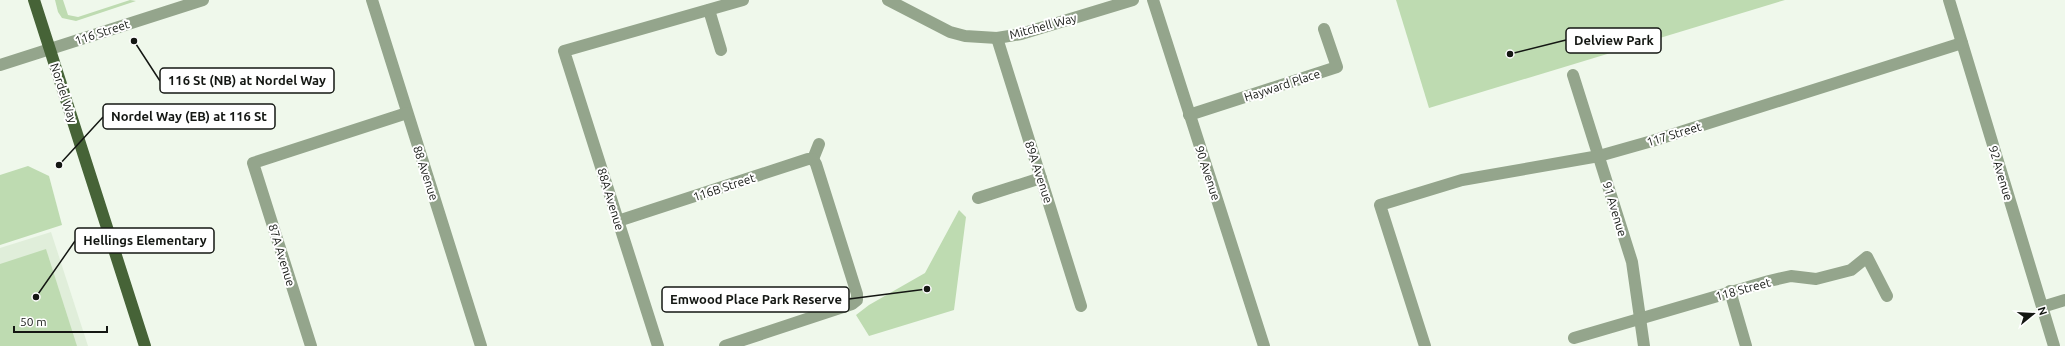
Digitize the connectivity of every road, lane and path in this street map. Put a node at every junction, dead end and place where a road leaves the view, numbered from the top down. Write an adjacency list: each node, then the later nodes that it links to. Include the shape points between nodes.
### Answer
1 (34, 0): 13 (main road, Nordel Way)
2 (204, 0): 13 (street, 116 Street)
3 (372, 0): 17 (street, 88 Avenue)
4 (744, 0): 9 (street)
5 (1133, 0): 11 (street, Mitchell Way, via 1021,34)
6 (1153, 0): 18 (street, 90 Avenue)
7 (1949, 0): 12 (street, 92 Avenue)
8 (890, 1): 11 (street, Mitchell Way, via 950,32 965,36)
9 (709, 10): 14 (street); 24 (street, 88A Avenue, via 564,51)
10 (1324, 29): 18 (street, Hayward Place, via 1337,68)
11 (997, 38): 22 (street, 89A Avenue)
12 (1962, 43): 20 (street, 117 Street); 29 (street, 92 Avenue)
13 (50, 49): 15 (street, 116 Street); 32 (main road, Nordel Way)
14 (720, 50)
15 (0, 65)
16 (1573, 75): 20 (street, 91 Avenue)
17 (407, 113): 33 (street, 87A Avenue, via 254,163); 34 (street, 88 Avenue)
18 (1189, 115): 37 (street, 90 Avenue)
19 (819, 144): 21 (street)
20 (1599, 156): 30 (street, 91 Avenue, via 1632,262); 38 (street, 117 Street, via 1462,180 1380,205)
21 (813, 159): 24 (street, 116B Street); 36 (street, via 857,300 852,304)
22 (1041, 178): 23 (street); 28 (street, 89A Avenue)
23 (978, 198)
24 (618, 221): 35 (street, 88A Avenue)
25 (1730, 291): 26 (street, 118 Street, via 1791,276 1816,279 1851,270 1867,257); 30 (street, 118 Street); 40 (street)
26 (1888, 296)
27 (2065, 300): 29 (street)
28 (1081, 306)
29 (2042, 307): 41 (street, 92 Avenue)
30 (1641, 319): 31 (street, 118 Street); 39 (street, 91 Avenue)
31 (1574, 338)
32 (145, 346)
33 (311, 346)
34 (481, 346)
35 (658, 346)
36 (725, 346)
37 (1264, 346)
38 (1425, 346)
39 (1644, 346)
40 (1746, 346)
41 (2054, 346)

